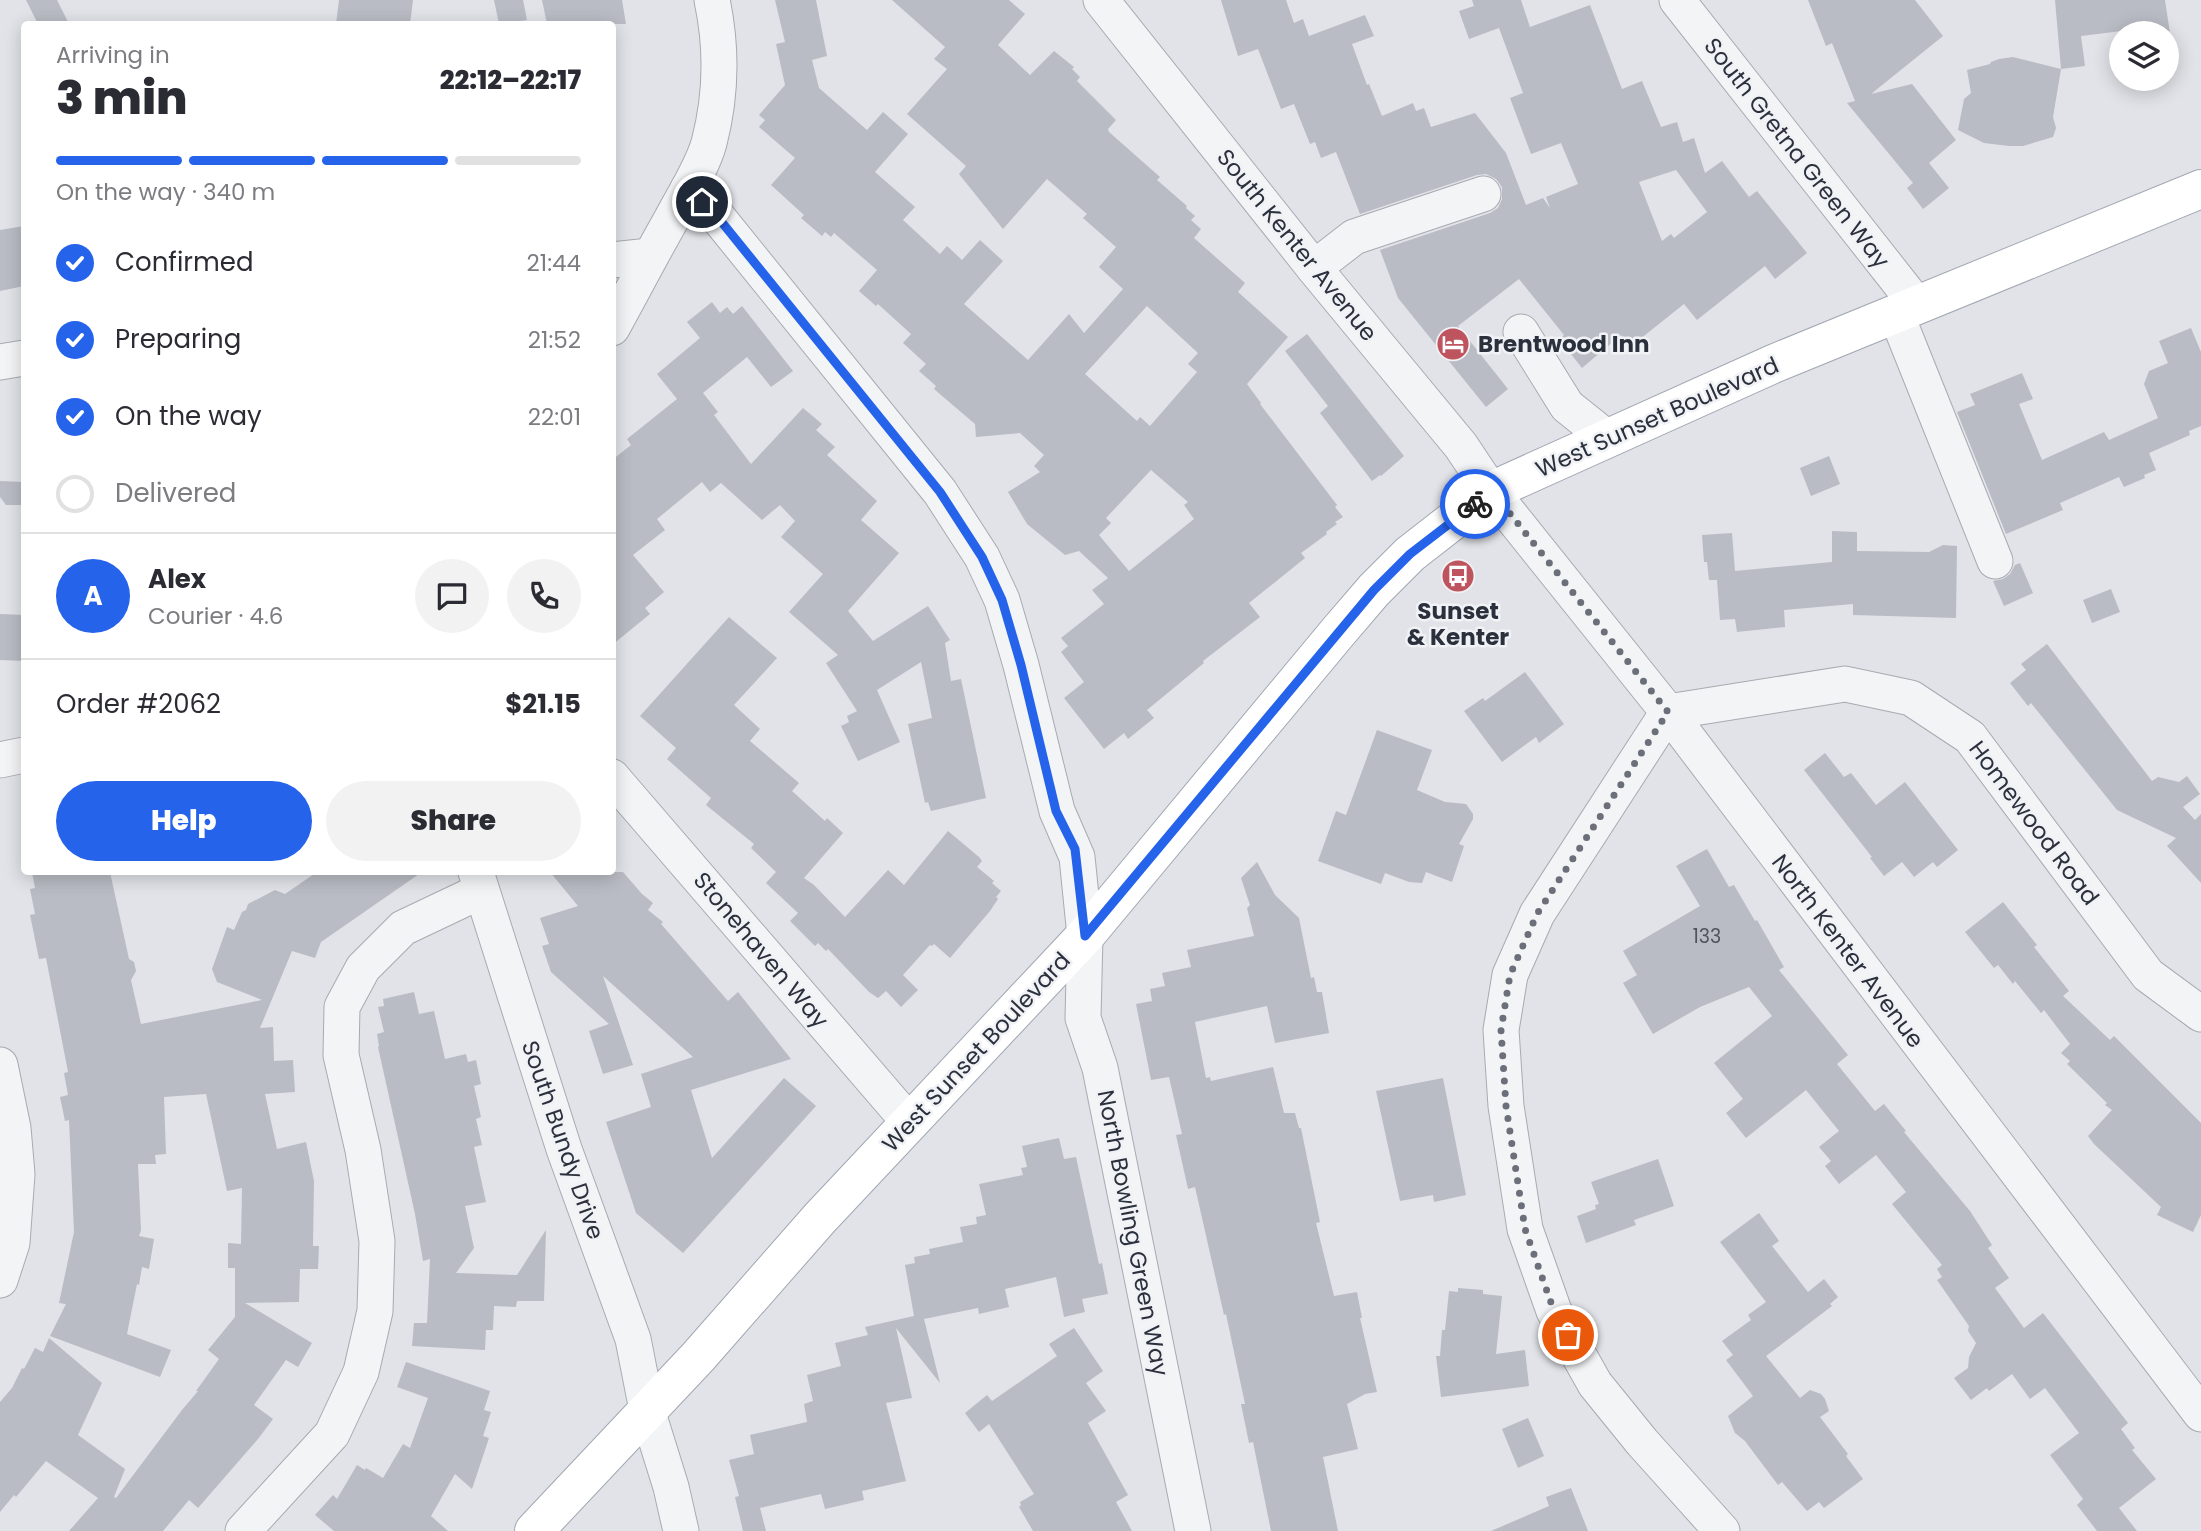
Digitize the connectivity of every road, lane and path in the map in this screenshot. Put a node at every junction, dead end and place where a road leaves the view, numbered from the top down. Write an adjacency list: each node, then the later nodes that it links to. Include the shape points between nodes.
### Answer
1 (712, 0): 4 (street, via 719,91 709,145)
2 (1101, 0): 9 (street, South Kenter Avenue)
3 (1677, 0): 10 (street, South Gretna Green Way)
4 (688, 189): 7 (street); 23 (street, North Bowling Green Way, via 716,215 940,492 982,557 1002,600 1056,811 1075,849)
5 (2201, 189): 10 (main road, West Sunset Boulevard)
6 (1483, 194): 9 (street, via 1354,237)
7 (650, 256): 8 (street); 11 (street)
8 (616, 260)
9 (1314, 268): 16 (street, South Kenter Avenue, via 1461,446)
10 (1907, 309): 15 (main road, West Sunset Boulevard); 17 (street, South Gretna Green Way)
11 (616, 320)
12 (1521, 332): 15 (street, via 1567,407)
13 (21, 358): 14 (street)
14 (0, 362)
15 (1606, 438): 16 (main road, West Sunset Boulevard)
16 (1492, 491): 18 (street, North Kenter Avenue); 23 (main road, West Sunset Boulevard, via 1410,554 1374,590)
17 (1995, 561)
18 (1668, 712): 24 (street, Homewood Road, via 1845,684 1911,698 1970,737 2148,975); 29 (street, North Kenter Avenue); 34 (street, via 1537,914 1510,975 1501,1030 1506,1106 1525,1229 1554,1311 1595,1384)
19 (21, 756): 20 (street)
20 (0, 760)
21 (616, 782): 26 (street, Stonehaven Way)
22 (478, 881): 28 (street, South Bundy Drive, via 564,1149 633,1339); 30 (street, via 403,928 363,968 342,1007 341,1055 363,1150 377,1241 375,1311 361,1372 332,1434)
23 (1085, 936): 26 (main road, West Sunset Boulevard); 33 (street, North Bowling Green Way, via 1083,1018 1100,1068)
24 (2201, 1014)
25 (0, 1065): 27 (street, via 17,1174 12,1243)
26 (909, 1123): 28 (main road, West Sunset Boulevard)
27 (0, 1279)
28 (647, 1410): 31 (main road, West Sunset Boulevard); 32 (street, South Bundy Drive)
29 (2201, 1414)
30 (243, 1531)
31 (534, 1531)
32 (681, 1531)
33 (1194, 1531)
34 (1722, 1531)

